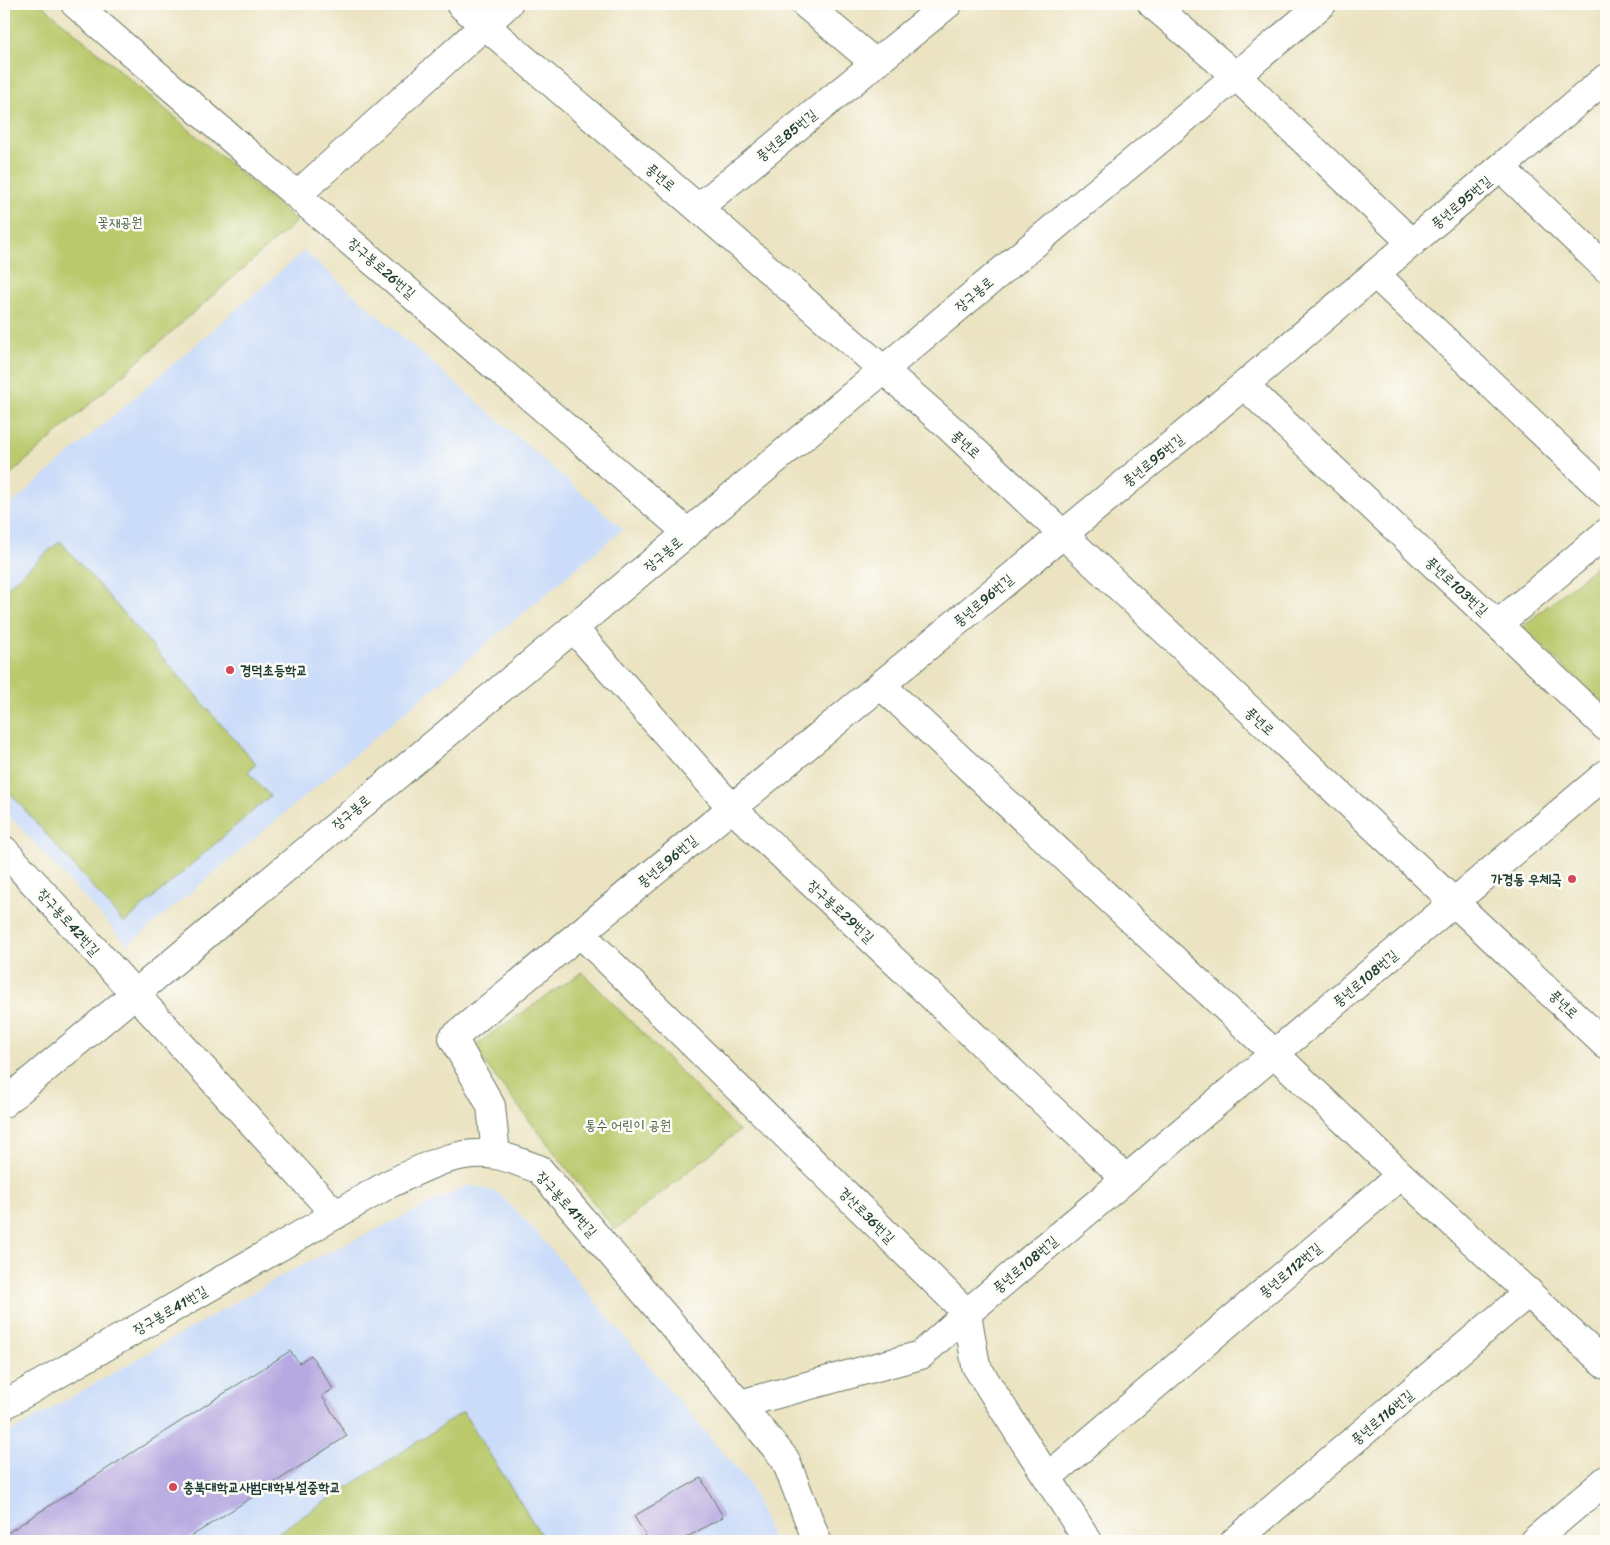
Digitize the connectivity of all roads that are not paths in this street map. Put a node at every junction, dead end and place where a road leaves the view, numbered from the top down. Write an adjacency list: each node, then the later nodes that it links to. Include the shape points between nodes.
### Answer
1 (75, 4): 13 (street, 장구봉로26번길)
2 (460, 4): 8 (street, 풍년로)
3 (508, 4): 8 (street)
4 (806, 4): 9 (street)
5 (948, 4): 9 (street, 풍년로85번길)
6 (1152, 4): 10 (street)
7 (1322, 4): 10 (street, 장구봉로)
8 (483, 24): 13 (street); 14 (street, 풍년로)
9 (875, 63): 14 (street, 풍년로85번길)
10 (1236, 76): 15 (street); 18 (street, 장구봉로)
11 (1606, 78): 12 (street, 풍년로95번길)
12 (1500, 168): 15 (street, 풍년로95번길); 16 (street, 풍년로95번길)
13 (297, 195): 21 (street, 장구봉로26번길)
14 (698, 208): 18 (street, 풍년로)
15 (1412, 243): 17 (street, 풍년로95번길)
16 (1606, 268)
17 (1375, 274): 19 (street, 풍년로95번길); 20 (street)
18 (883, 370): 21 (street, 장구봉로); 23 (street, 풍년로)
19 (1244, 385): 23 (street, 풍년로95번길); 24 (street, 풍년로103번길)
20 (1606, 493)
21 (688, 532): 25 (street, 장구봉로)
22 (1606, 533): 24 (street, 풍년로103번길)
23 (1062, 534): 26 (street, 풍년로96번길); 31 (street, 풍년로)
24 (1498, 624): 27 (street)
25 (573, 628): 29 (street, 장구봉로29번길); 33 (street, 장구봉로)
26 (881, 684): 29 (street, 풍년로96번길); 35 (street)
27 (1606, 727)
28 (1606, 774): 31 (street)
29 (732, 808): 32 (street, 풍년로96번길); 39 (street, 장구봉로29번길)
30 (4, 850): 33 (street, 장구봉로42번길)
31 (1455, 902): 34 (street, 풍년로); 35 (street, 풍년로108번길)
32 (580, 933): 37 (street, 풍년로96번길, via 453,1038 490,1106); 42 (street, 경산로36번길)
33 (134, 993): 36 (street, 장구봉로); 40 (street)
34 (1606, 1045)
35 (1275, 1054): 38 (street); 39 (street, 풍년로108번길)
36 (4, 1103)
37 (496, 1154): 40 (street, 장구봉로41번길, via 469,1153 430,1165); 44 (street, 장구봉로41번길, via 539,1169)
38 (1401, 1176): 41 (street); 46 (street, 풍년로112번길)
39 (1126, 1179): 42 (street, 풍년로108번길)
40 (336, 1215): 45 (street, 장구봉로41번길)
41 (1529, 1292): 43 (street); 50 (street, 풍년로116번길)
42 (966, 1313): 44 (street, 풍년로108번길, via 921,1355); 46 (street, via 976,1366)
43 (1606, 1365)
44 (740, 1404): 48 (street, 장구봉로41번길, via 785,1459)
45 (4, 1405)
46 (1048, 1477): 49 (street)
47 (1606, 1480): 51 (street)
48 (816, 1541)
49 (1088, 1541)
50 (1235, 1541)
51 (1534, 1541)

